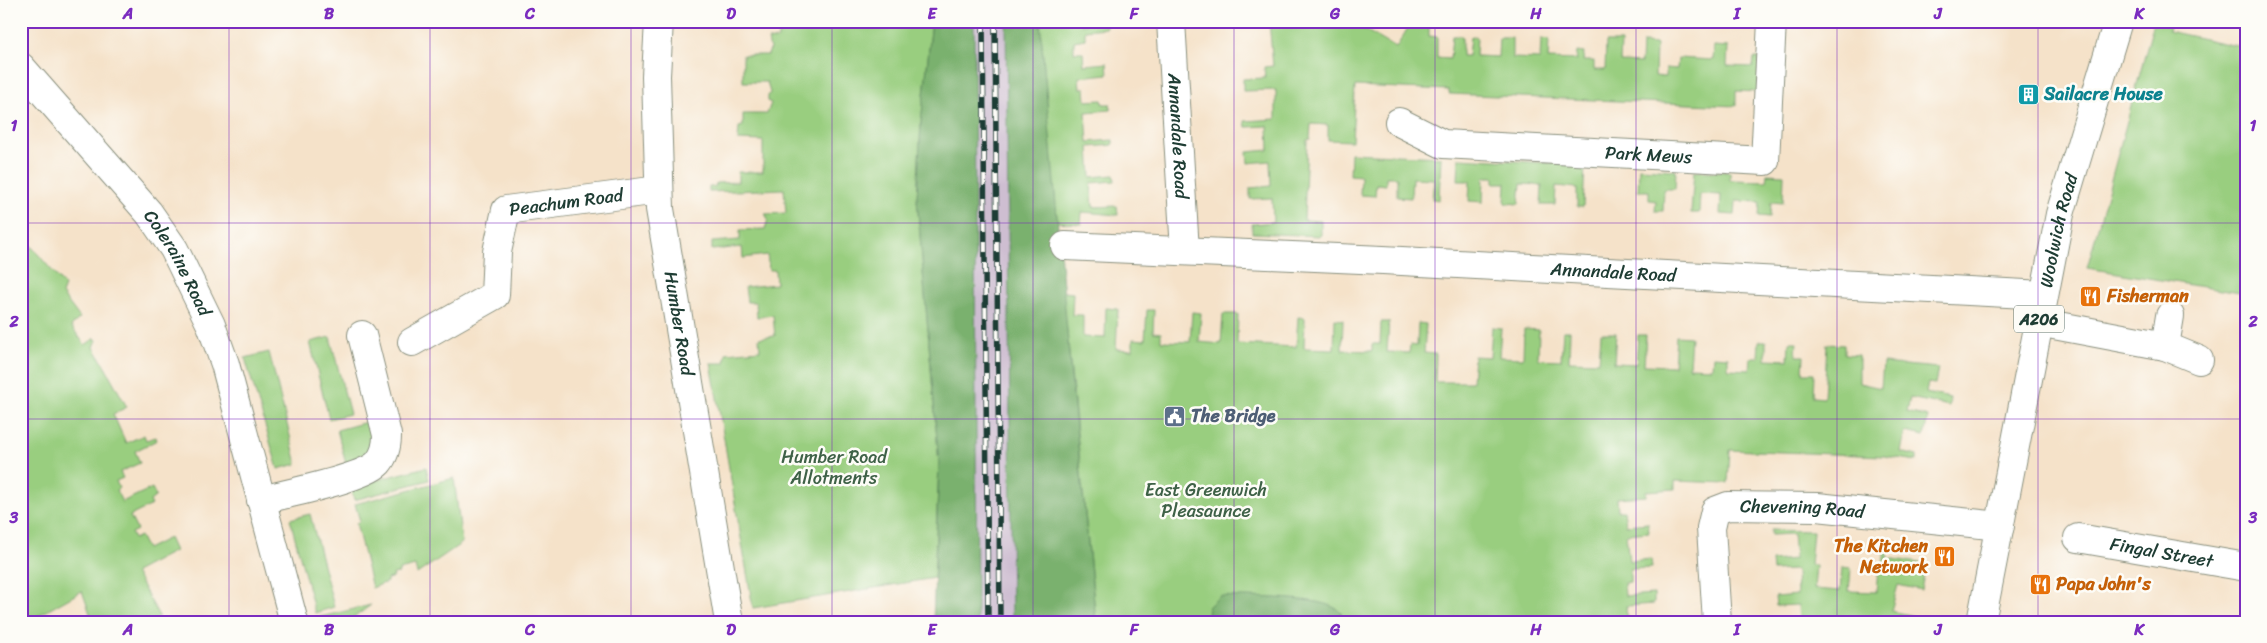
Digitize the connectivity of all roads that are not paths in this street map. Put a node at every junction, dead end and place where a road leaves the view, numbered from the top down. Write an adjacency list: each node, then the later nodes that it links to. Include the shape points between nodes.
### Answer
1 (659, 21): 7 (street, Humber Road, via 656,76)
2 (1170, 21): 9 (street, Annandale Road)
3 (1772, 21): 6 (street, Park Mews, via 1765,161 1443,144)
4 (2118, 21): 10 (street, Woolwich Road / A206, via 2060,214)
5 (21, 67): 17 (street, Coleraine Road, via 149,213 174,249 225,364)
6 (1398, 122)
7 (659, 190): 14 (street, Peachum Road, via 506,210 497,252 495,295); 22 (street, Humber Road, via 678,328)
8 (1065, 246): 9 (street, Annandale Road)
9 (1185, 251): 10 (street, Annandale Road)
10 (2043, 295): 12 (street, Woolwich Road / A206)
11 (2170, 316): 15 (street)
12 (2038, 322): 15 (street); 18 (street, Woolwich Road / A206)
13 (362, 335): 17 (street, via 387,435 383,455 364,473)
14 (412, 342)
15 (2165, 346): 16 (street)
16 (2199, 360)
17 (261, 500): 21 (street, Coleraine Road)
18 (2000, 526): 23 (street, Chevening Road, via 1817,507 1728,506 1715,511 1711,528); 24 (street, Woolwich Road / A206)
19 (2078, 538): 20 (street, Fingal Street)
20 (2246, 567)
21 (294, 622)
22 (729, 622)
23 (1717, 622)
24 (1981, 622)

